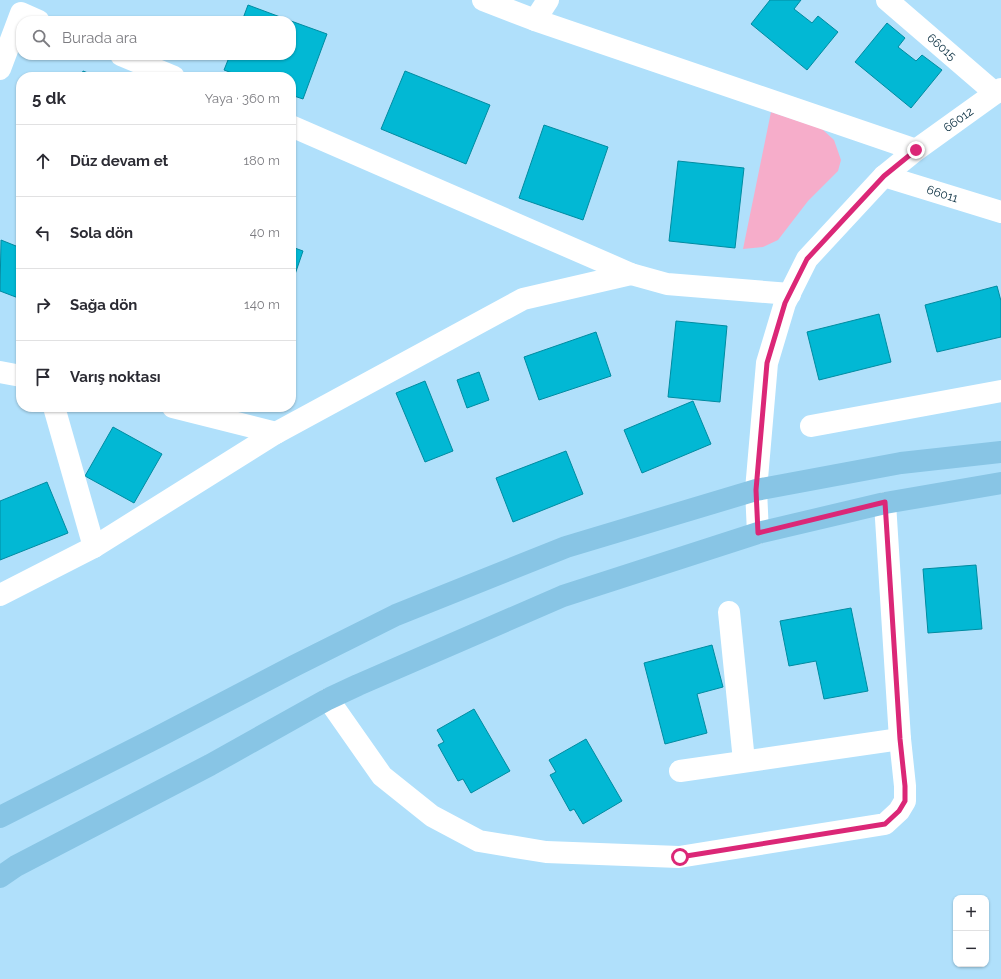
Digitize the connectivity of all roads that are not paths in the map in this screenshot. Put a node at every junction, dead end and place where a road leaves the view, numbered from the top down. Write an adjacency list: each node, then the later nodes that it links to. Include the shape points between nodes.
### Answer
1 (482, 0): 4 (street)
2 (548, 0): 4 (street)
3 (887, 0): 9 (street, 66015)
4 (535, 20): 11 (street)
5 (16, 36): 7 (street)
6 (133, 60): 8 (street)
7 (0, 69)
8 (162, 72)
9 (998, 91): 11 (street, 66012)
10 (296, 128): 14 (street)
11 (916, 150): 12 (street, 66012)
12 (884, 176): 13 (street, 66011); 15 (street, 66012, via 807,259)
13 (1001, 212)
14 (631, 274): 15 (street, via 667,284); 22 (street, via 523,299)
15 (790, 294): 25 (street, 66012, via 767,363)
16 (0, 372): 17 (street)
17 (16, 375)
18 (1001, 390): 21 (street)
19 (55, 412): 28 (street)
20 (193, 412): 22 (street)
21 (811, 426)
22 (276, 433): 28 (street)
23 (1001, 452): 25 (main road, via 902,463)
24 (1001, 483): 26 (main road)
25 (756, 490): 27 (street, 66012); 35 (main road, via 566,547 396,615)
26 (885, 502): 27 (main road); 32 (street)
27 (758, 533): 31 (main road, via 563,596)
28 (94, 546): 29 (street)
29 (0, 595)
30 (729, 612): 33 (street)
31 (328, 699): 32 (street, via 382,776 432,816 479,841 546,852 680,857 885,824 899,811 905,801); 36 (main road, via 210,765 16,866)
32 (900, 739): 33 (street)
33 (744, 761): 34 (street)
34 (680, 771)
35 (0, 817)
36 (0, 877)

